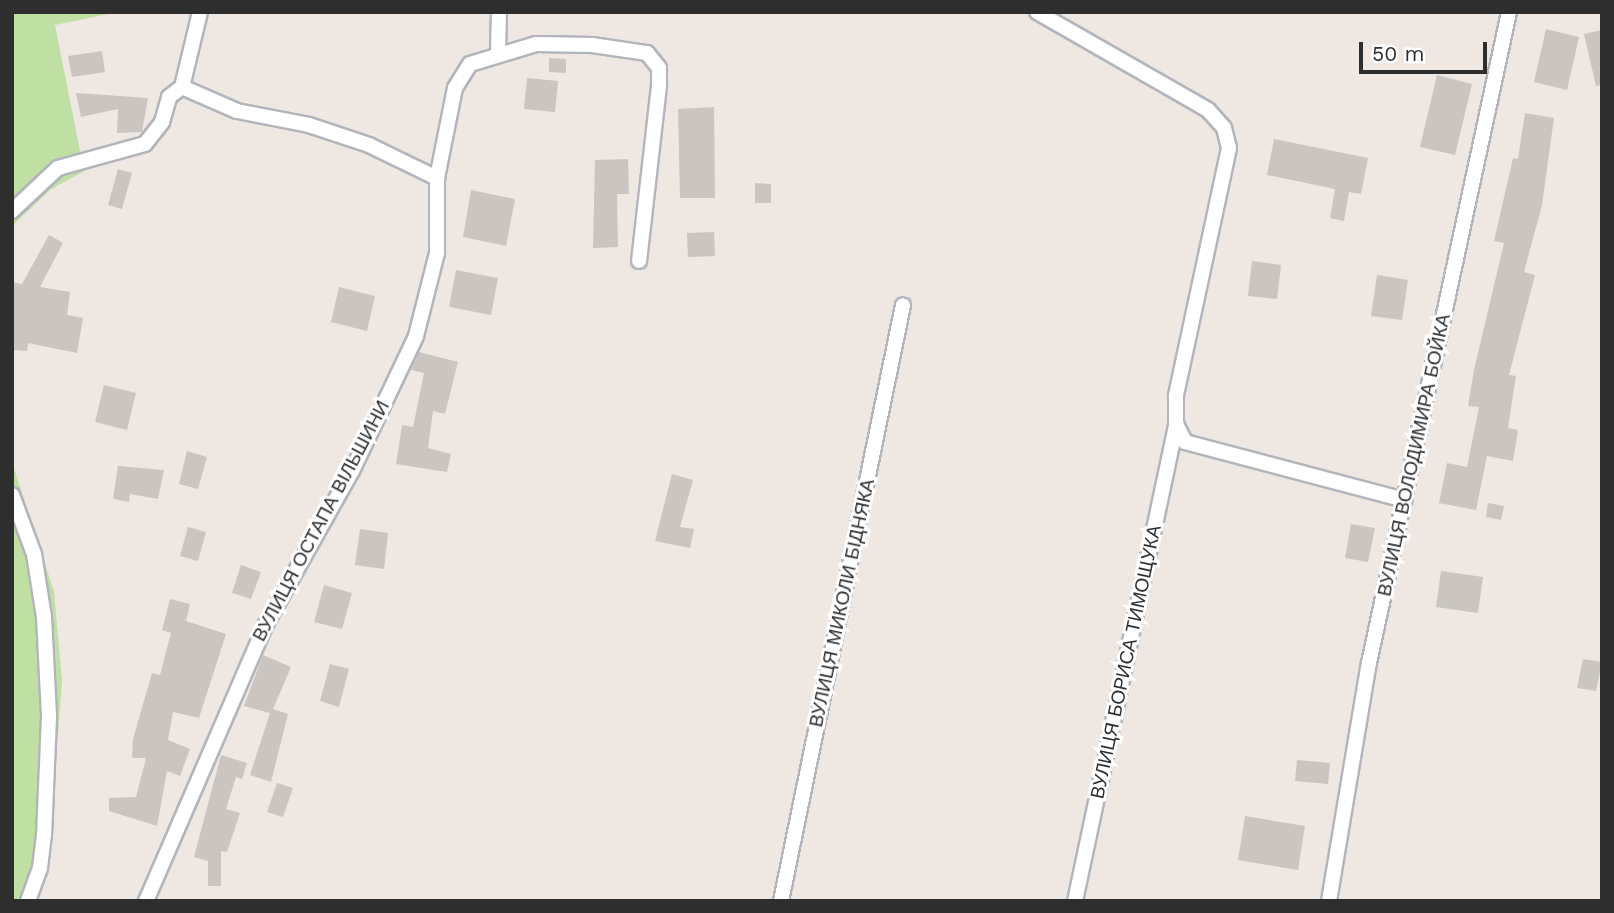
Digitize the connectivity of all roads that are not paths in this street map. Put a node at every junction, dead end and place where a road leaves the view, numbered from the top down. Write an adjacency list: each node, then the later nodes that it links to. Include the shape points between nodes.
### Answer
1 (200, 12): 6 (street)
2 (499, 12): 5 (street)
3 (1037, 12): 11 (street, ВУЛИЦЯ БОРИСА ТИМОЩУКА, via 1208,110 1224,128 1229,148 1176,396)
4 (1509, 12): 13 (street, ВУЛИЦЯ ВОЛОДИМИРА БОЙКА)
5 (498, 52): 7 (street, ВУЛИЦЯ ОСТАПА ВІЛЬШИНИ, via 470,64 455,88); 9 (street, via 536,44 592,45 647,53 659,68)
6 (182, 87): 7 (street, via 237,111 309,125 369,145); 8 (street, via 169,97 162,122 145,144 58,168)
7 (437, 178): 15 (street, ВУЛИЦЯ ОСТАПА ВІЛЬШИНИ, via 437,253 416,336 352,471 266,624)
8 (12, 211)
9 (639, 261)
10 (903, 305): 16 (street, ВУЛИЦЯ МИКОЛИ БІДНЯКА)
11 (1176, 424): 13 (street, via 1185,442); 17 (street, ВУЛИЦЯ БОРИСА ТИМОЩУКА)
12 (12, 495): 14 (street, via 34,554 50,717 42,846)
13 (1404, 500): 18 (street, ВУЛИЦЯ ВОЛОДИМИРА БОЙКА, via 1369,663)
14 (28, 901)
15 (146, 901)
16 (781, 901)
17 (1075, 901)
18 (1329, 901)

